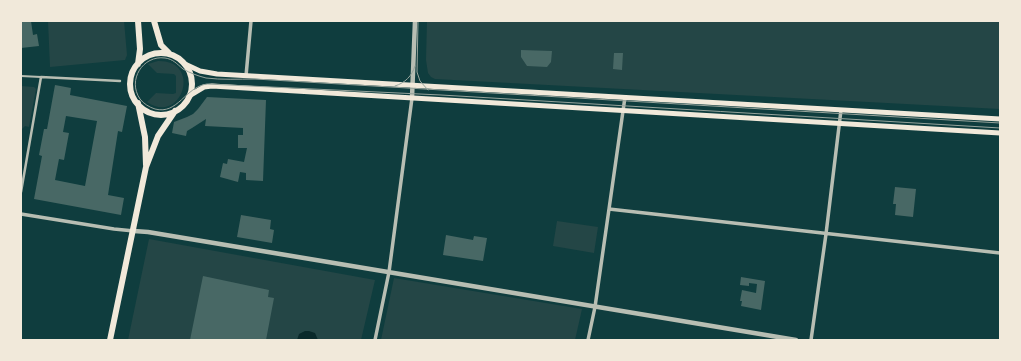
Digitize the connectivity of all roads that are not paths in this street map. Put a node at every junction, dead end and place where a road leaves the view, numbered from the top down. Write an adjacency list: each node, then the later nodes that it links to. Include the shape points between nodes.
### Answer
1 (138, 21): 6 (main road)
2 (154, 21): 5 (main road, via 161,45)
3 (251, 21): 9 (street)
4 (415, 21): 12 (street)
5 (172, 55): 6 (main road, via 150,55); 7 (main road)
6 (138, 64): 16 (main road, via 131,76 130,84)
7 (185, 64): 9 (main road, via 200,71); 13 (main road, via 192,81)
8 (21, 76): 10 (lane)
9 (246, 76): 12 (main road)
10 (41, 77): 11 (street); 24 (street)
11 (120, 81)
12 (413, 85): 14 (main road); 15 (street)
13 (189, 96): 15 (main road, via 204,87 212,86); 18 (main road, via 181,108)
14 (625, 97): 17 (main road); 19 (street)
15 (412, 98): 19 (main road); 30 (street)
16 (138, 103): 18 (main road, via 145,110 155,114); 23 (main road, via 145,137)
17 (841, 110): 20 (main road); 21 (street)
18 (175, 111): 23 (main road, via 158,136)
19 (623, 111): 21 (main road); 25 (street)
20 (1000, 119)
21 (840, 124): 22 (main road); 28 (street)
22 (1000, 133)
23 (146, 167): 27 (main road)
24 (21, 192)
25 (609, 209): 28 (street); 31 (street)
26 (21, 214): 27 (street)
27 (134, 231): 30 (street); 32 (main road)
28 (826, 234): 29 (street); 36 (street)
29 (1000, 253)
30 (390, 272): 31 (street); 33 (street)
31 (595, 307): 34 (street); 35 (street)
32 (110, 340)
33 (375, 340)
34 (588, 340)
35 (796, 340)
36 (811, 340)

